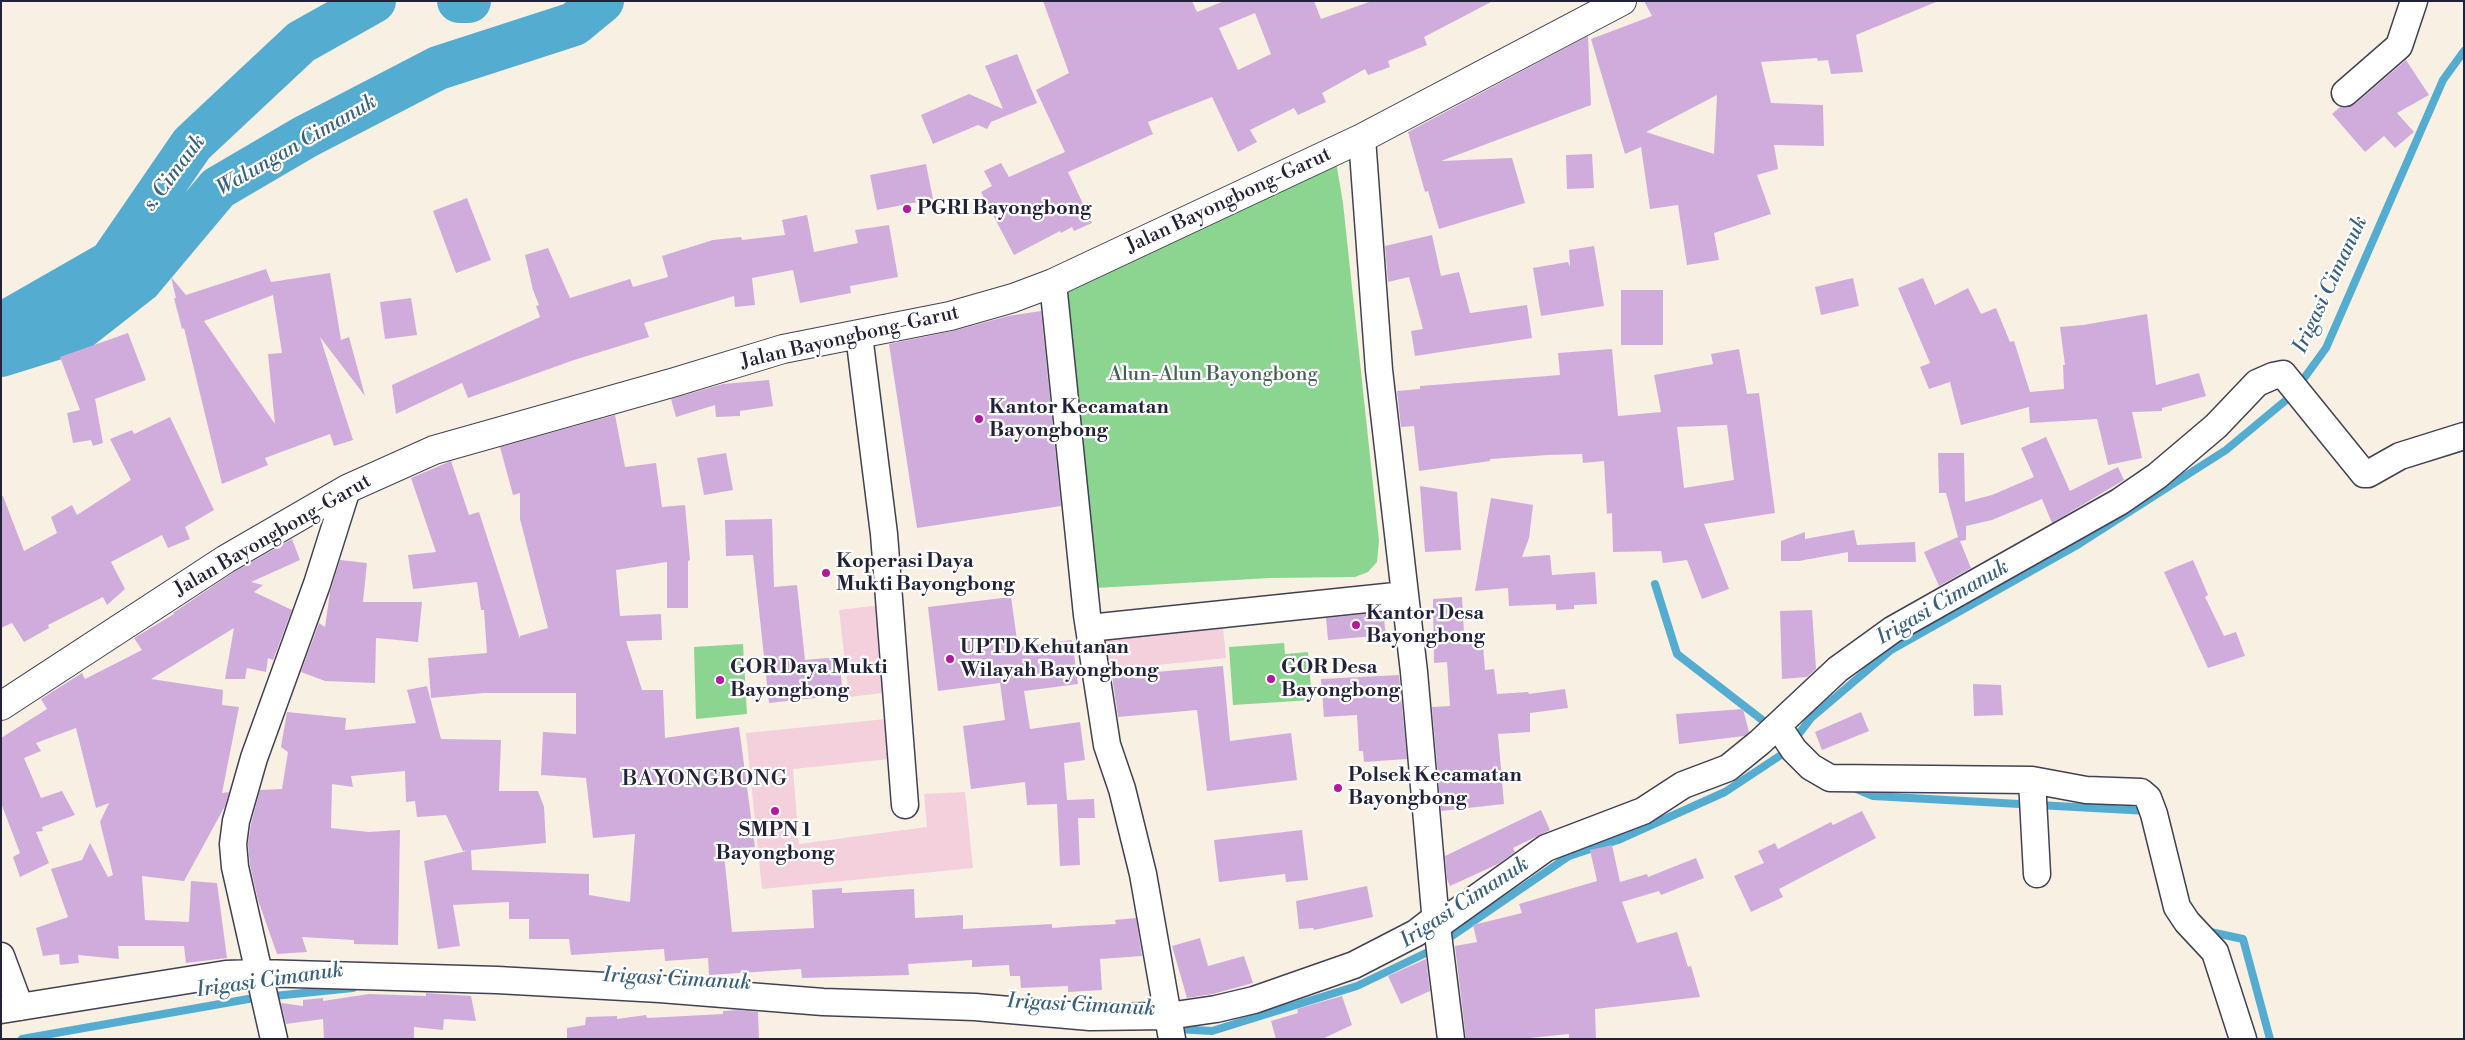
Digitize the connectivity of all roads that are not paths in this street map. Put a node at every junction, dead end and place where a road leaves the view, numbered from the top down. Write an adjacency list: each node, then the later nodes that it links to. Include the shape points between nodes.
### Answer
1 (1622, 1): 4 (main road, Jalan Bayongbong-Garut)
2 (2414, 1): 3 (street, via 2399,46)
3 (2345, 93)
4 (1362, 138): 5 (main road, Jalan Bayongbong-Garut); 9 (street, via 1379,370)
5 (1053, 283): 6 (main road, Jalan Bayongbong-Garut, via 950,316); 10 (street)
6 (859, 335): 8 (main road, Jalan Bayongbong-Garut, via 783,349 434,450); 14 (street, via 884,534)
7 (2464, 436): 12 (street, via 2400,456 2364,474 2283,374 2273,376 2257,383 2216,426 2158,476 2119,502 1892,630 1838,669)
8 (347, 488): 11 (main road, Jalan Bayongbong-Garut, via 226,559); 18 (street, via 317,584 254,758 236,821 235,867)
9 (1405, 595): 10 (street); 16 (street)
10 (1089, 628): 20 (street, via 1106,745 1122,789 1144,874)
11 (1, 706)
12 (1778, 735): 13 (street, via 1812,767 1830,778); 16 (street, via 1728,768 1682,786 1643,811 1546,848)
13 (2032, 780): 15 (street); 23 (street, via 2086,790 2141,792 2148,798 2162,838 2177,906 2215,952)
14 (904, 805)
15 (2037, 874)
16 (1437, 935): 20 (street, via 1416,932 1354,965); 22 (street)
17 (1, 956): 19 (street)
18 (261, 980): 19 (street, via 226,974); 20 (street, via 497,980 823,1002 975,1007); 21 (street)
19 (11, 1008)
20 (1170, 1027)
21 (273, 1035)
22 (1451, 1039)
23 (2243, 1039)

